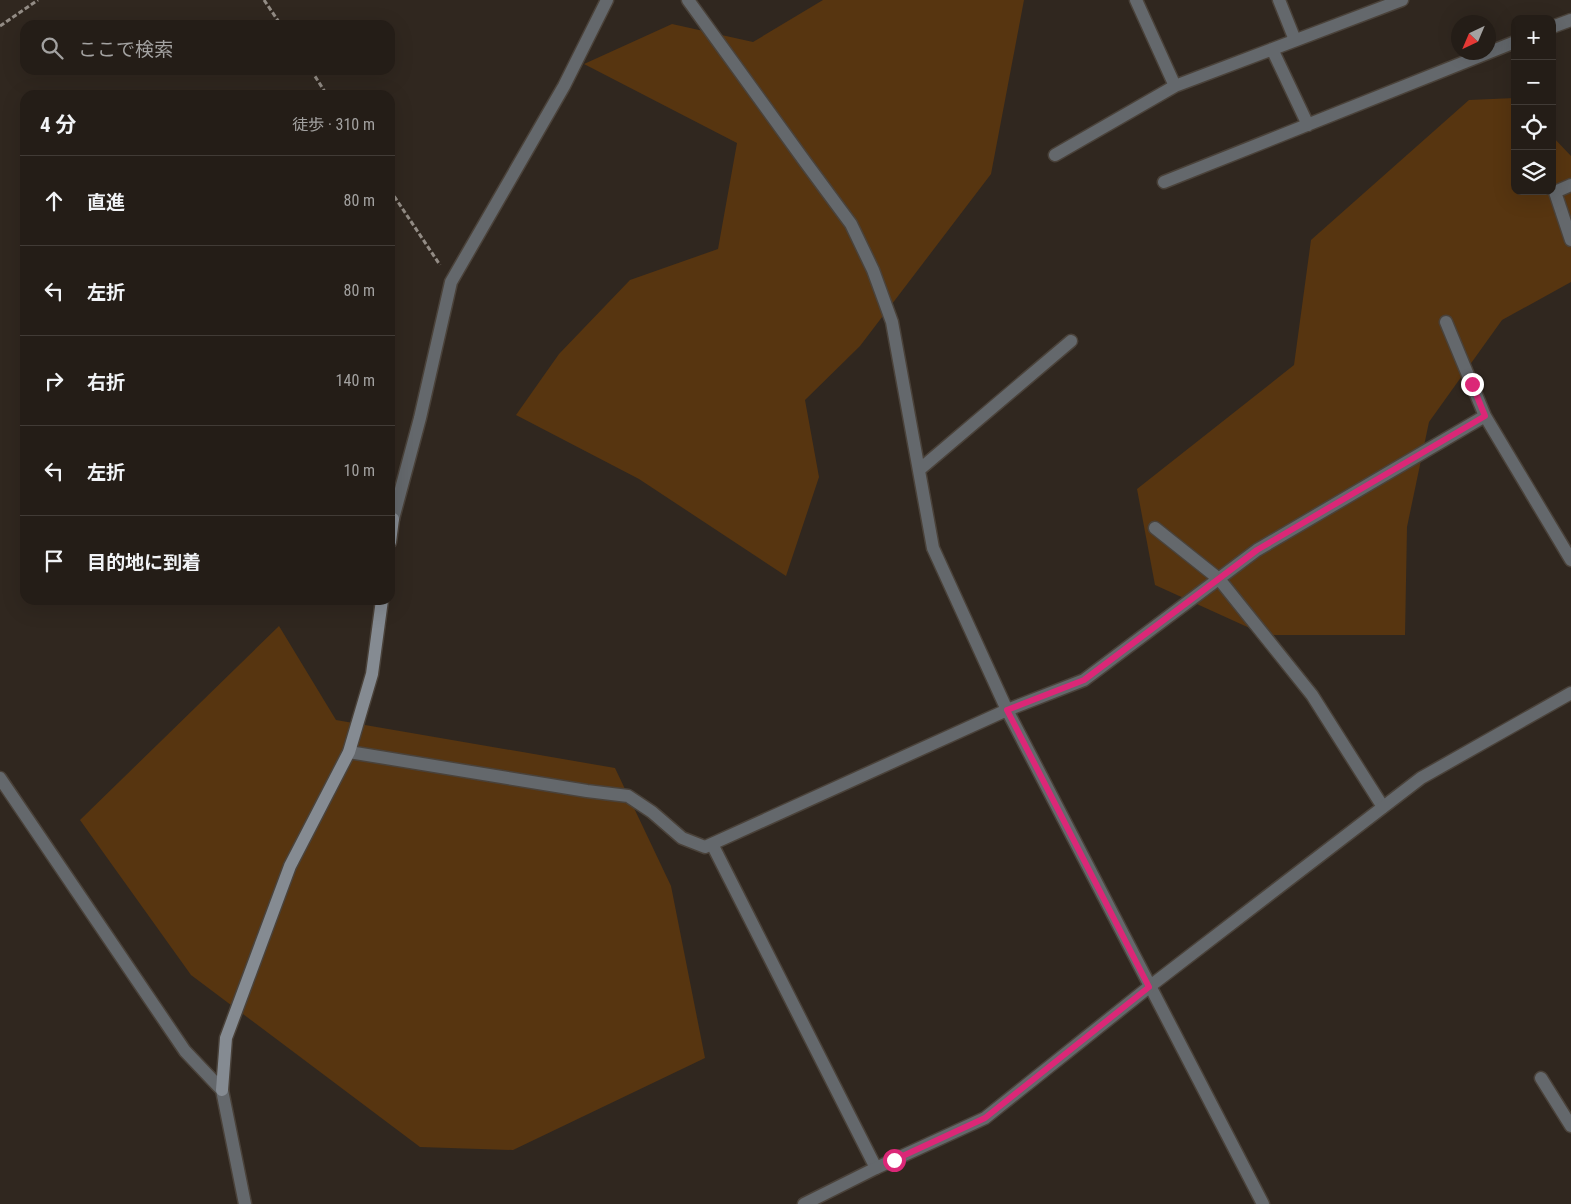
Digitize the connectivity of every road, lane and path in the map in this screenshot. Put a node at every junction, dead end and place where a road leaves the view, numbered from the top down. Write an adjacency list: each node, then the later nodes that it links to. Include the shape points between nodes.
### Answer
1 (38, 0): 10 (path)
2 (264, 0): 8 (path)
3 (607, 0): 24 (street, via 564,86)
4 (688, 0): 28 (street, via 851,224 873,270 892,322)
5 (1136, 0): 16 (street)
6 (1279, 0): 12 (street)
7 (1402, 0): 12 (street)
8 (278, 20)
9 (1571, 20): 11 (street)
10 (0, 26)
11 (1556, 26)
12 (1295, 40): 14 (street)
13 (1511, 44): 18 (street)
14 (1272, 49): 16 (street); 18 (street)
15 (314, 75): 17 (path)
16 (1175, 86): 19 (street)
17 (324, 90)
18 (1308, 125): 20 (street)
19 (1055, 155)
20 (1164, 182)
21 (1571, 185): 23 (street, via 1554,192)
22 (395, 198): 24 (path)
23 (1571, 240)
24 (451, 282): 29 (street)
25 (1446, 322): 27 (street)
26 (1070, 341): 28 (street)
27 (1485, 416): 31 (street); 32 (street, via 1257,550)
28 (919, 470): 35 (street, via 933,548)
29 (395, 512)
30 (1155, 528): 32 (street)
31 (1571, 560)
32 (1219, 579): 35 (street, via 1084,680); 38 (street, via 1312,695)
33 (381, 605): 36 (street, via 372,674)
34 (1571, 693): 38 (street, via 1421,778)
35 (1007, 710): 39 (street); 40 (street)
36 (348, 752): 39 (street, via 628,796 682,838 705,847); 42 (street, via 290,866 226,1038)
37 (0, 778): 42 (street, via 185,1051)
38 (1383, 807): 40 (street)
39 (712, 844): 44 (street)
40 (1149, 987): 44 (street, via 985,1118); 47 (street)
41 (1541, 1078): 43 (street)
42 (222, 1090): 45 (street)
43 (1571, 1126)
44 (876, 1168): 46 (street)
45 (246, 1204)
46 (804, 1204)
47 (1263, 1204)

